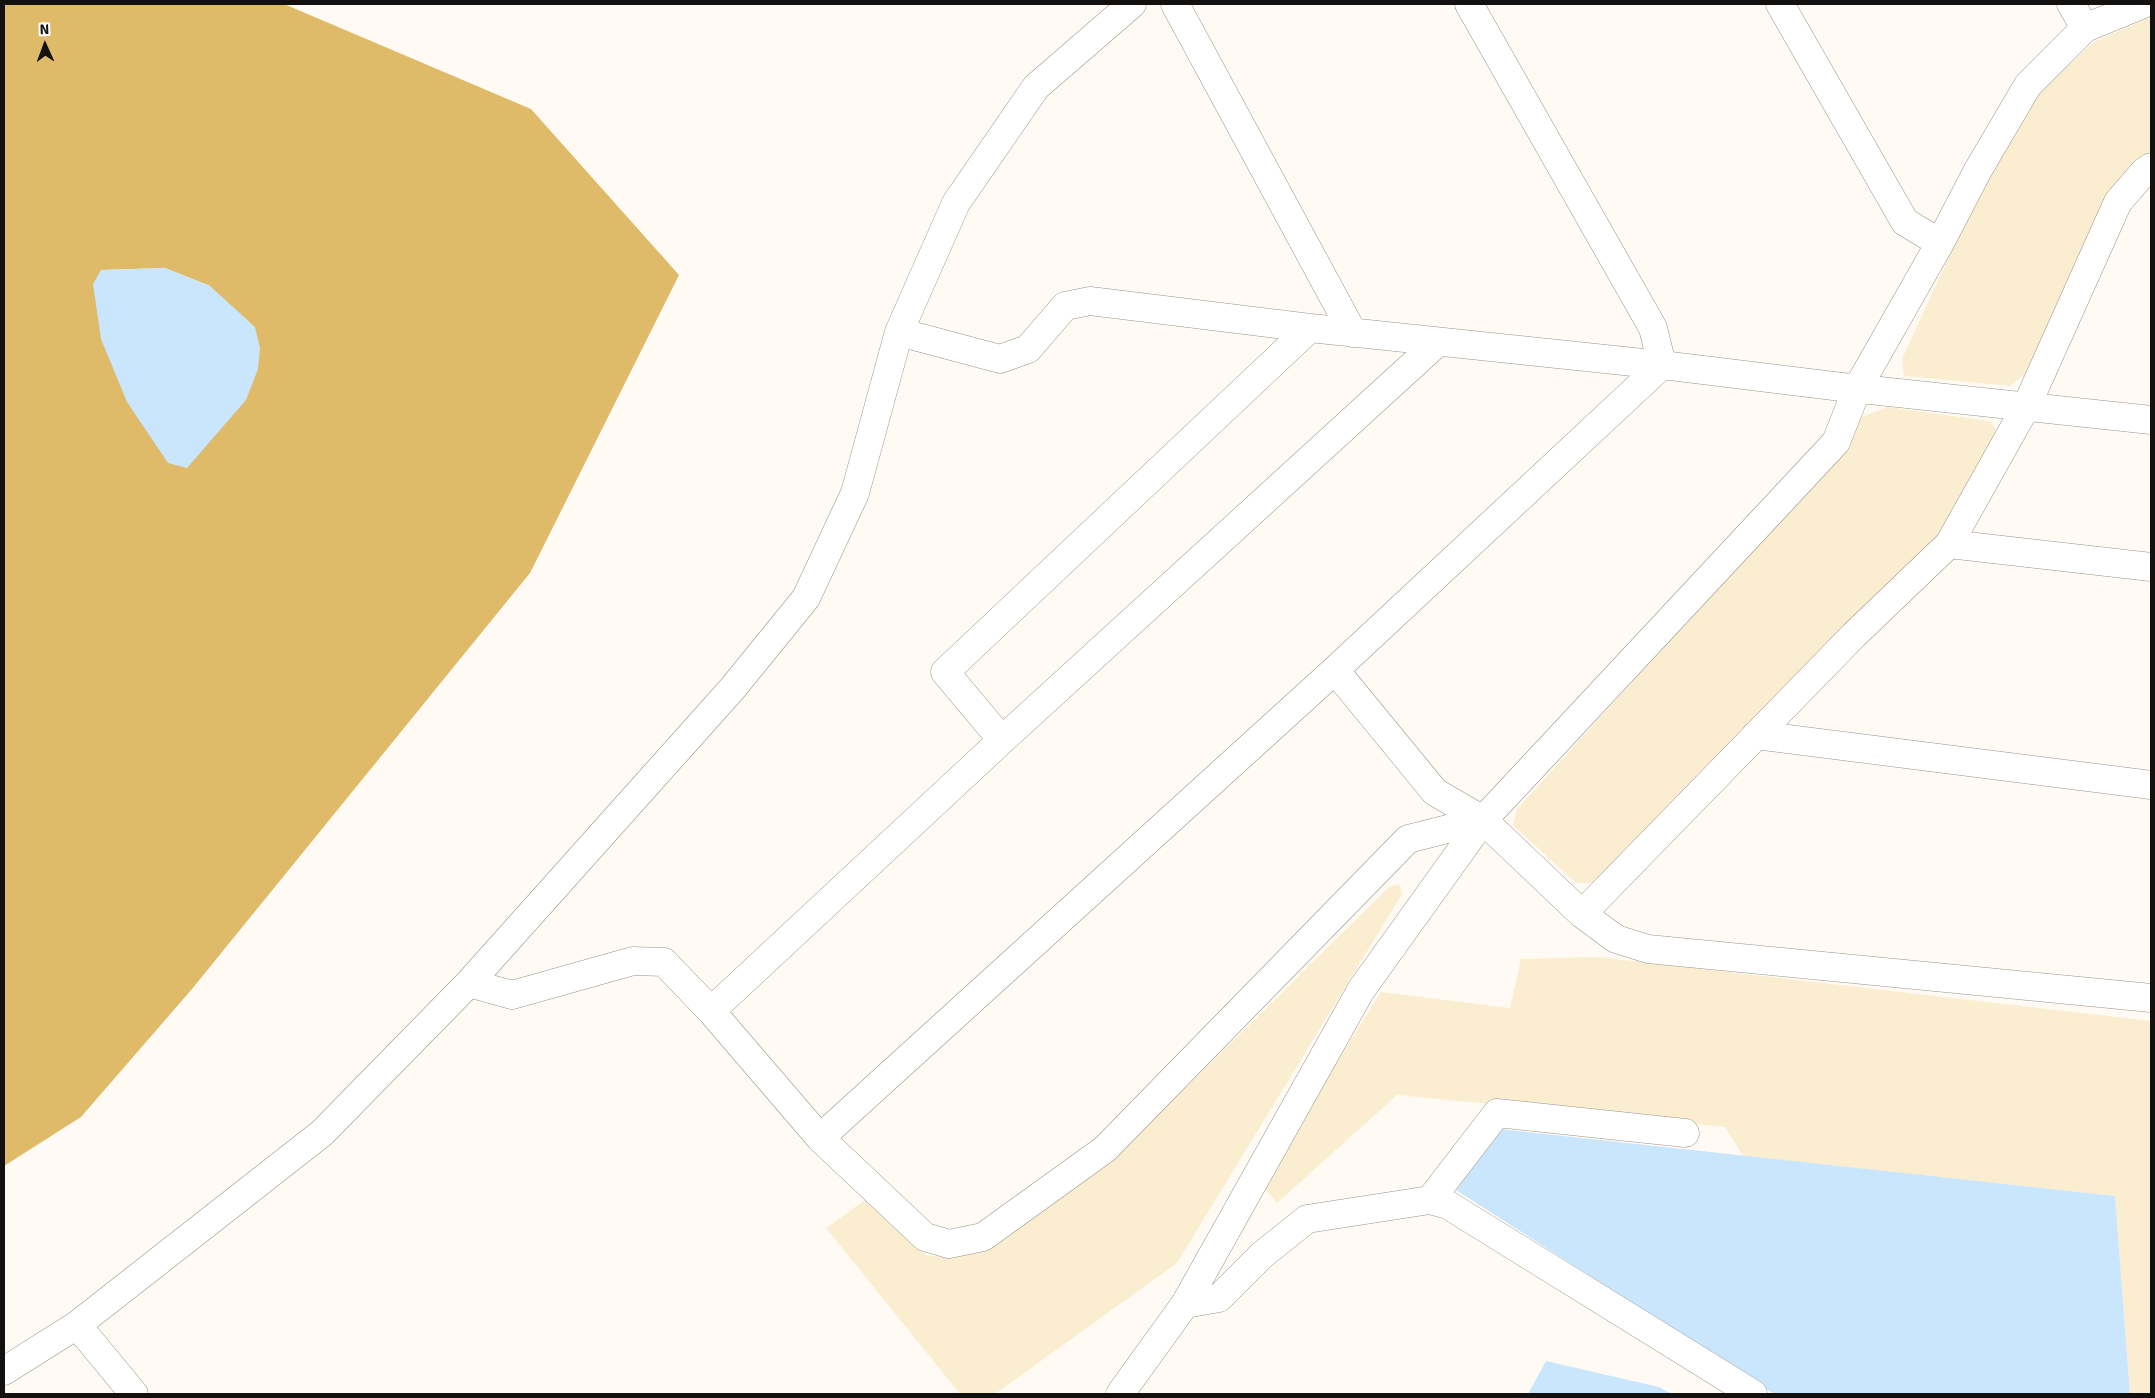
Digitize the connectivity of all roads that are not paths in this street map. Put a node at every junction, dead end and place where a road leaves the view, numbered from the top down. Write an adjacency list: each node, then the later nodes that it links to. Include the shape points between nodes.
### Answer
1 (1132, 4): 11 (street, via 1036,87 956,204)
2 (1175, 4): 12 (street)
3 (1469, 4): 14 (street, via 1653,328)
4 (1780, 4): 9 (street, via 1905,222)
5 (2072, 4): 7 (street)
6 (2143, 4): 7 (street)
7 (2085, 28): 9 (street, via 2028,85)
8 (2149, 170): 16 (street, via 2118,202)
9 (1940, 243): 15 (street)
10 (1310, 328): 11 (street, via 1090,301 1066,306 1028,349 1000,359); 12 (street); 22 (street, via 945,672)
11 (899, 332): 26 (street, via 855,493 806,598 732,689)
12 (1353, 333): 13 (street)
13 (1438, 342): 14 (street); 22 (street)
14 (1662, 365): 15 (street); 20 (street)
15 (1857, 389): 16 (street); 24 (street, via 1836,442)
16 (2027, 405): 17 (street); 18 (street)
17 (2151, 420)
18 (1949, 544): 19 (street); 21 (street)
19 (2151, 567)
20 (1335, 670): 24 (street, via 1435,792); 30 (street)
21 (1756, 735): 23 (street); 25 (street)
22 (1002, 740): 28 (street)
23 (2151, 785)
24 (1483, 820): 25 (street); 30 (street, via 1408,839 1105,1149 983,1237 949,1244 925,1237); 32 (street, via 1361,990)
25 (1582, 914): 27 (street, via 1616,939 1648,949)
26 (469, 983): 28 (street, via 512,995 633,961 664,962); 33 (street, via 322,1133)
27 (2151, 998)
28 (711, 1011): 30 (street)
29 (1685, 1133): 31 (street, via 1497,1113)
30 (820, 1138)
31 (1430, 1200): 32 (street, via 1307,1219 1262,1255 1219,1298); 37 (street, via 1448,1205)
32 (1185, 1304): 36 (street)
33 (77, 1325): 34 (street); 35 (street)
34 (4, 1372)
35 (134, 1394)
36 (1120, 1394)
37 (1753, 1394)

